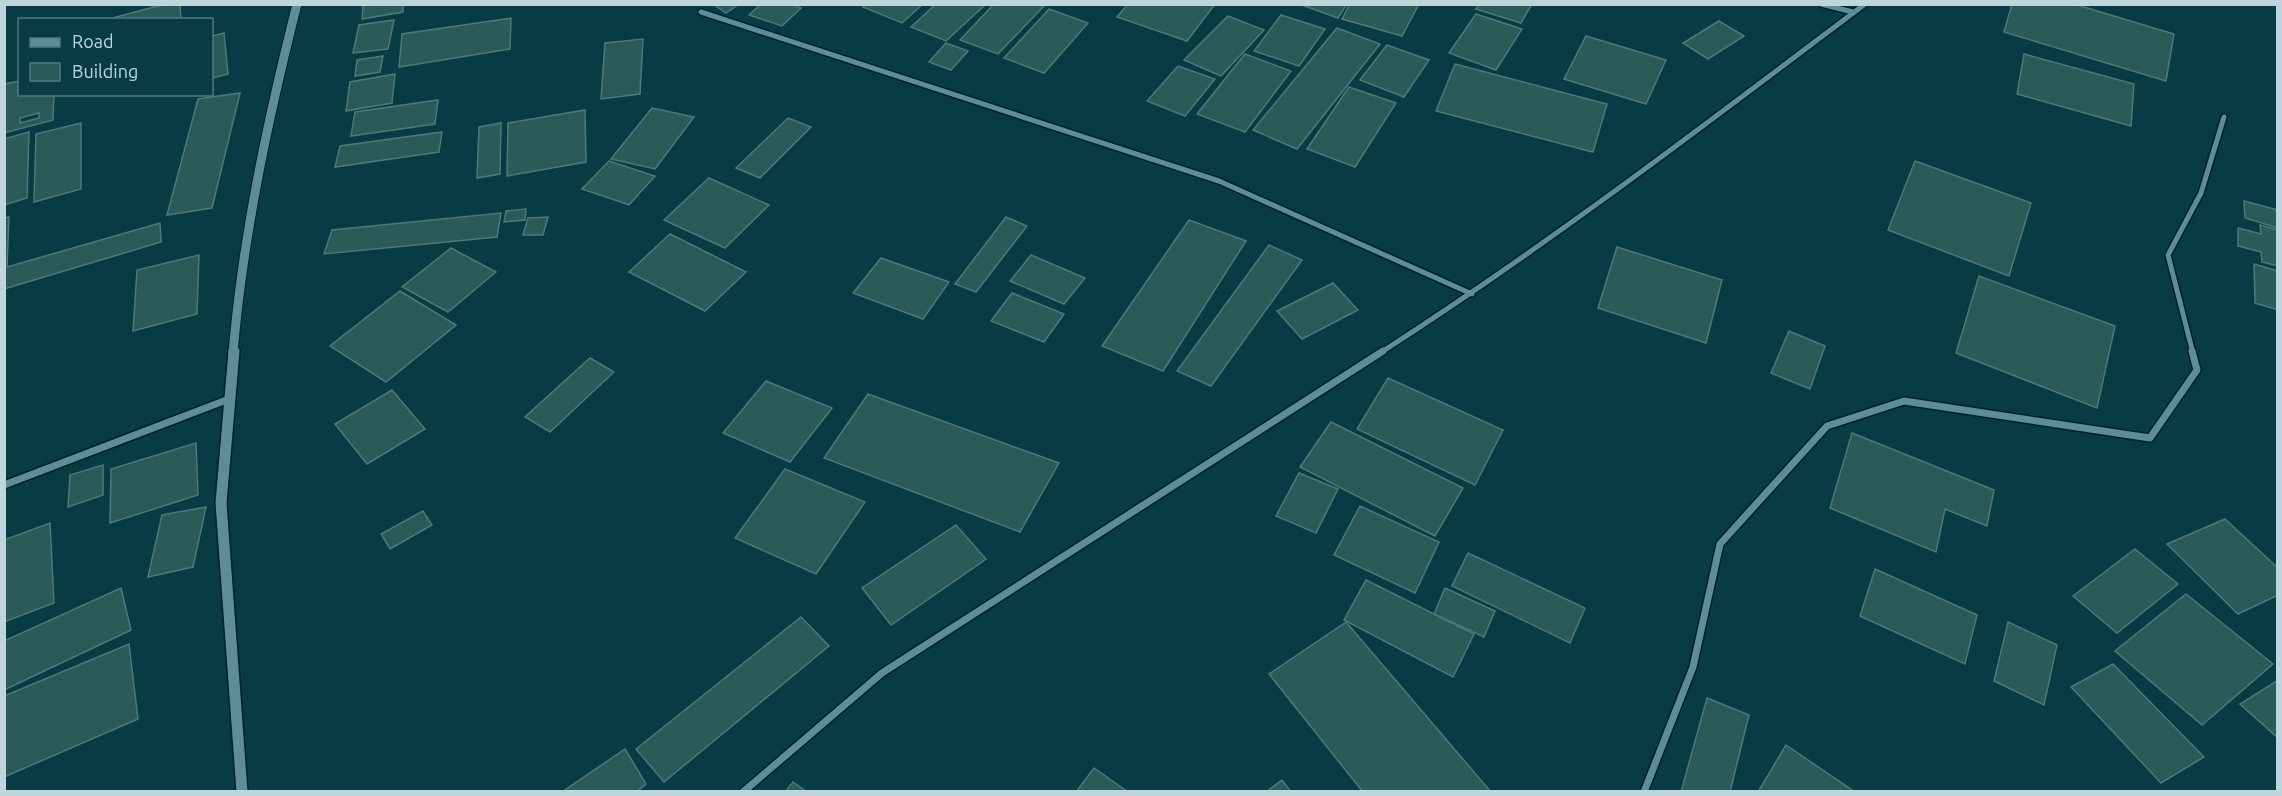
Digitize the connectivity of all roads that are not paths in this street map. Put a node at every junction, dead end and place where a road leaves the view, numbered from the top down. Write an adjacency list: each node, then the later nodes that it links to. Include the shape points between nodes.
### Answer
1 (297, 4): 8 (street, via 269,117 239,285)
2 (1821, 4): 5 (street)
3 (1864, 4): 5 (street)
4 (701, 12): 7 (street, via 1219,181)
5 (1853, 12): 7 (street)
6 (2224, 117): 12 (street, via 2200,193 2168,255 2197,370 2150,438 1904,401 1827,426 1720,544 1693,667)
7 (1472, 294): 11 (street, via 882,673)
8 (229, 399): 9 (street); 10 (street, via 221,503)
9 (4, 485)
10 (242, 792)
11 (743, 792)
12 (1644, 792)

